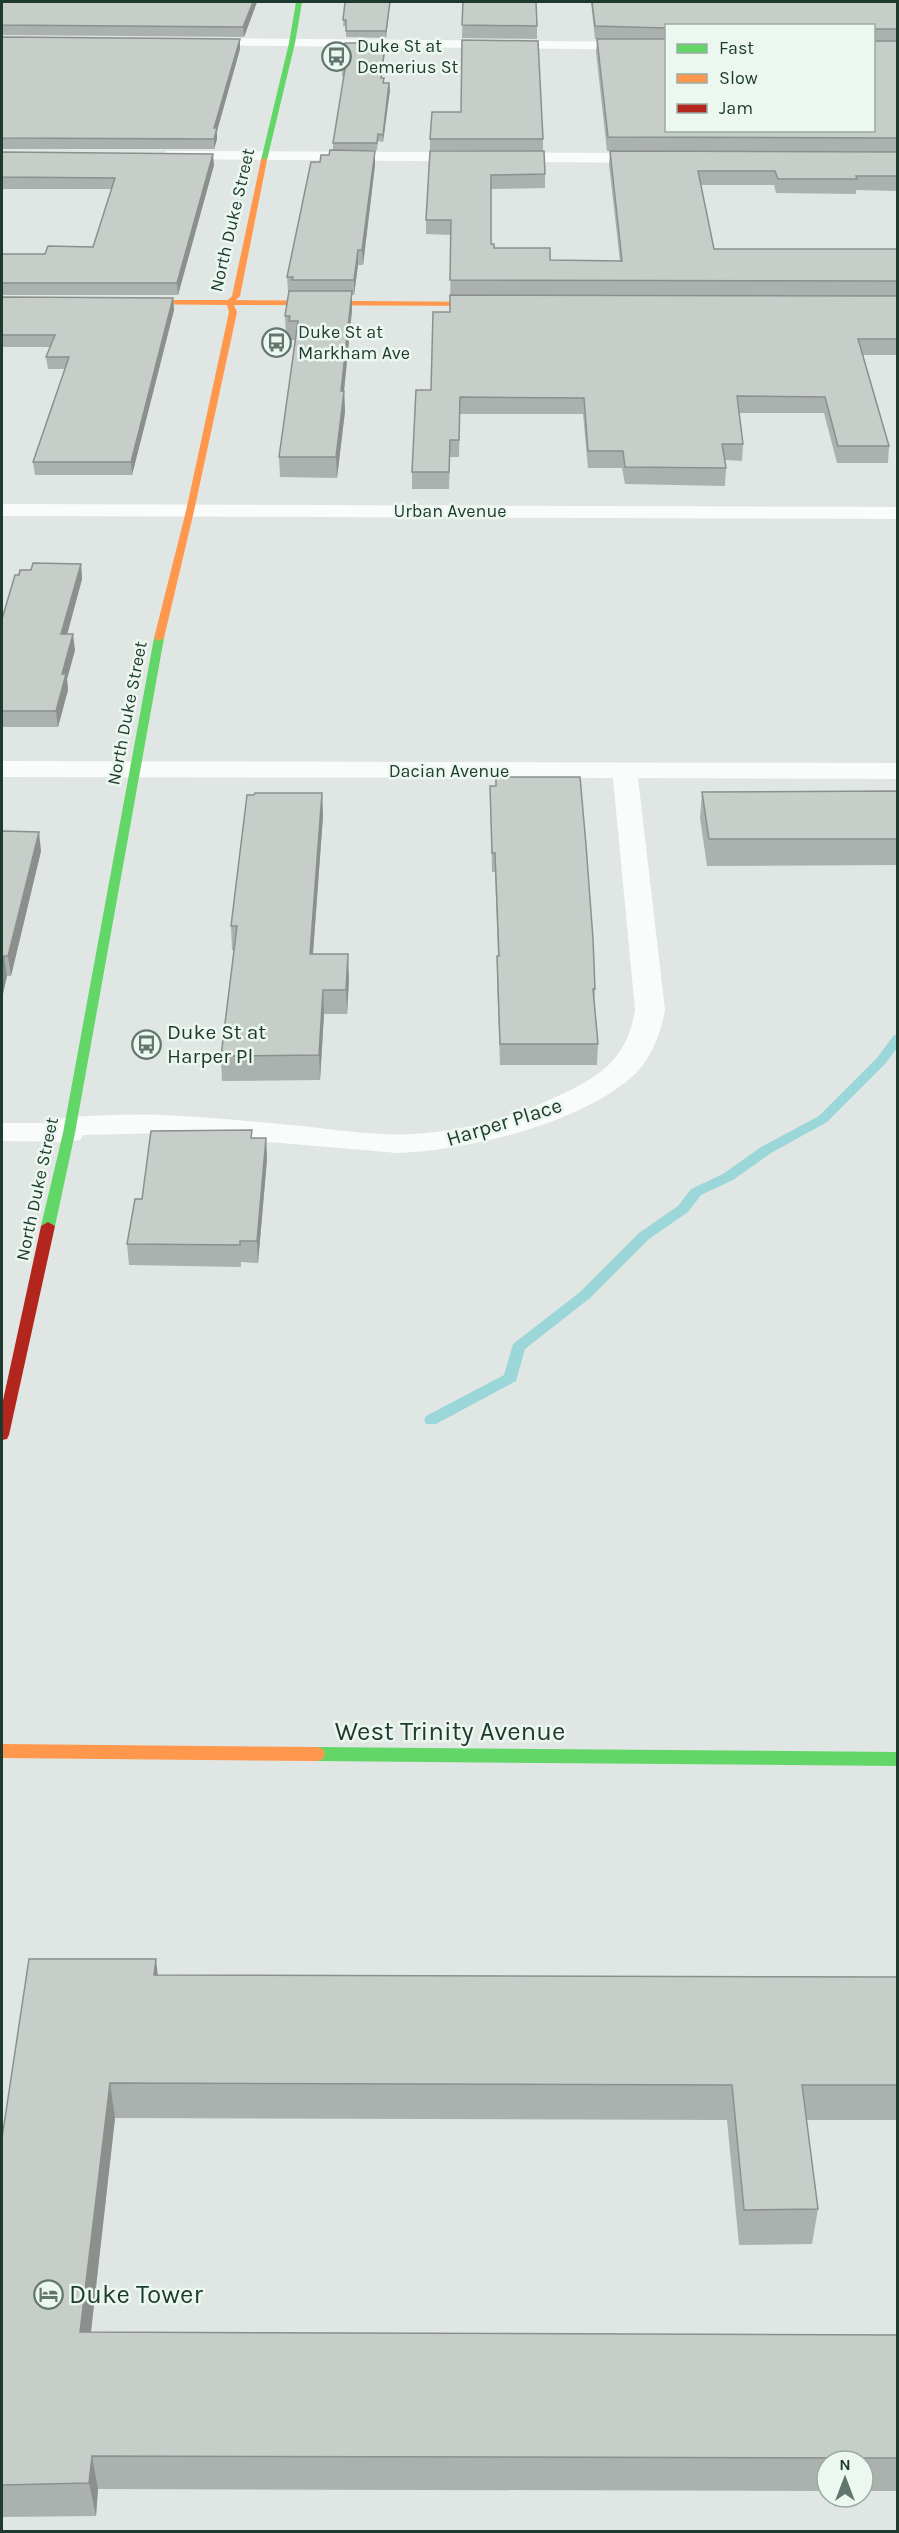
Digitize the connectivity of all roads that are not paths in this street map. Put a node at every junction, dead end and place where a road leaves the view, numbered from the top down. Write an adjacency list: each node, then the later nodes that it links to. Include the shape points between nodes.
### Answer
1 (299, 2): 3 (main road, North Duke Street)
2 (176, 42): 3 (street)
3 (292, 43): 4 (street); 6 (main road, North Duke Street)
4 (665, 46)
5 (145, 156): 6 (street)
6 (265, 157): 7 (street); 9 (main road, North Duke Street, via 236,296)
7 (671, 158)
8 (111, 302): 9 (main road)
9 (230, 303): 10 (main road); 12 (main road, North Duke Street, via 233,312)
10 (513, 304)
11 (2, 510): 12 (street, Urban Avenue)
12 (190, 511): 13 (street, Urban Avenue); 15 (main road, North Duke Street, via 160,632)
13 (897, 513)
14 (2, 769): 15 (street, Dacian Avenue)
15 (134, 770): 17 (street, Dacian Avenue); 18 (main road, North Duke Street)
16 (897, 771): 17 (street, Dacian Avenue)
17 (624, 772): 18 (street, Harper Place, via 650,1010 646,1036 628,1065 601,1085 546,1113 440,1142 388,1143 174,1124)
18 (69, 1129): 19 (street, Harper Place); 20 (main road, North Duke Street)
19 (2, 1132)
20 (2, 1435)
21 (2, 1751): 22 (main road, West Trinity Avenue)
22 (897, 1759)

